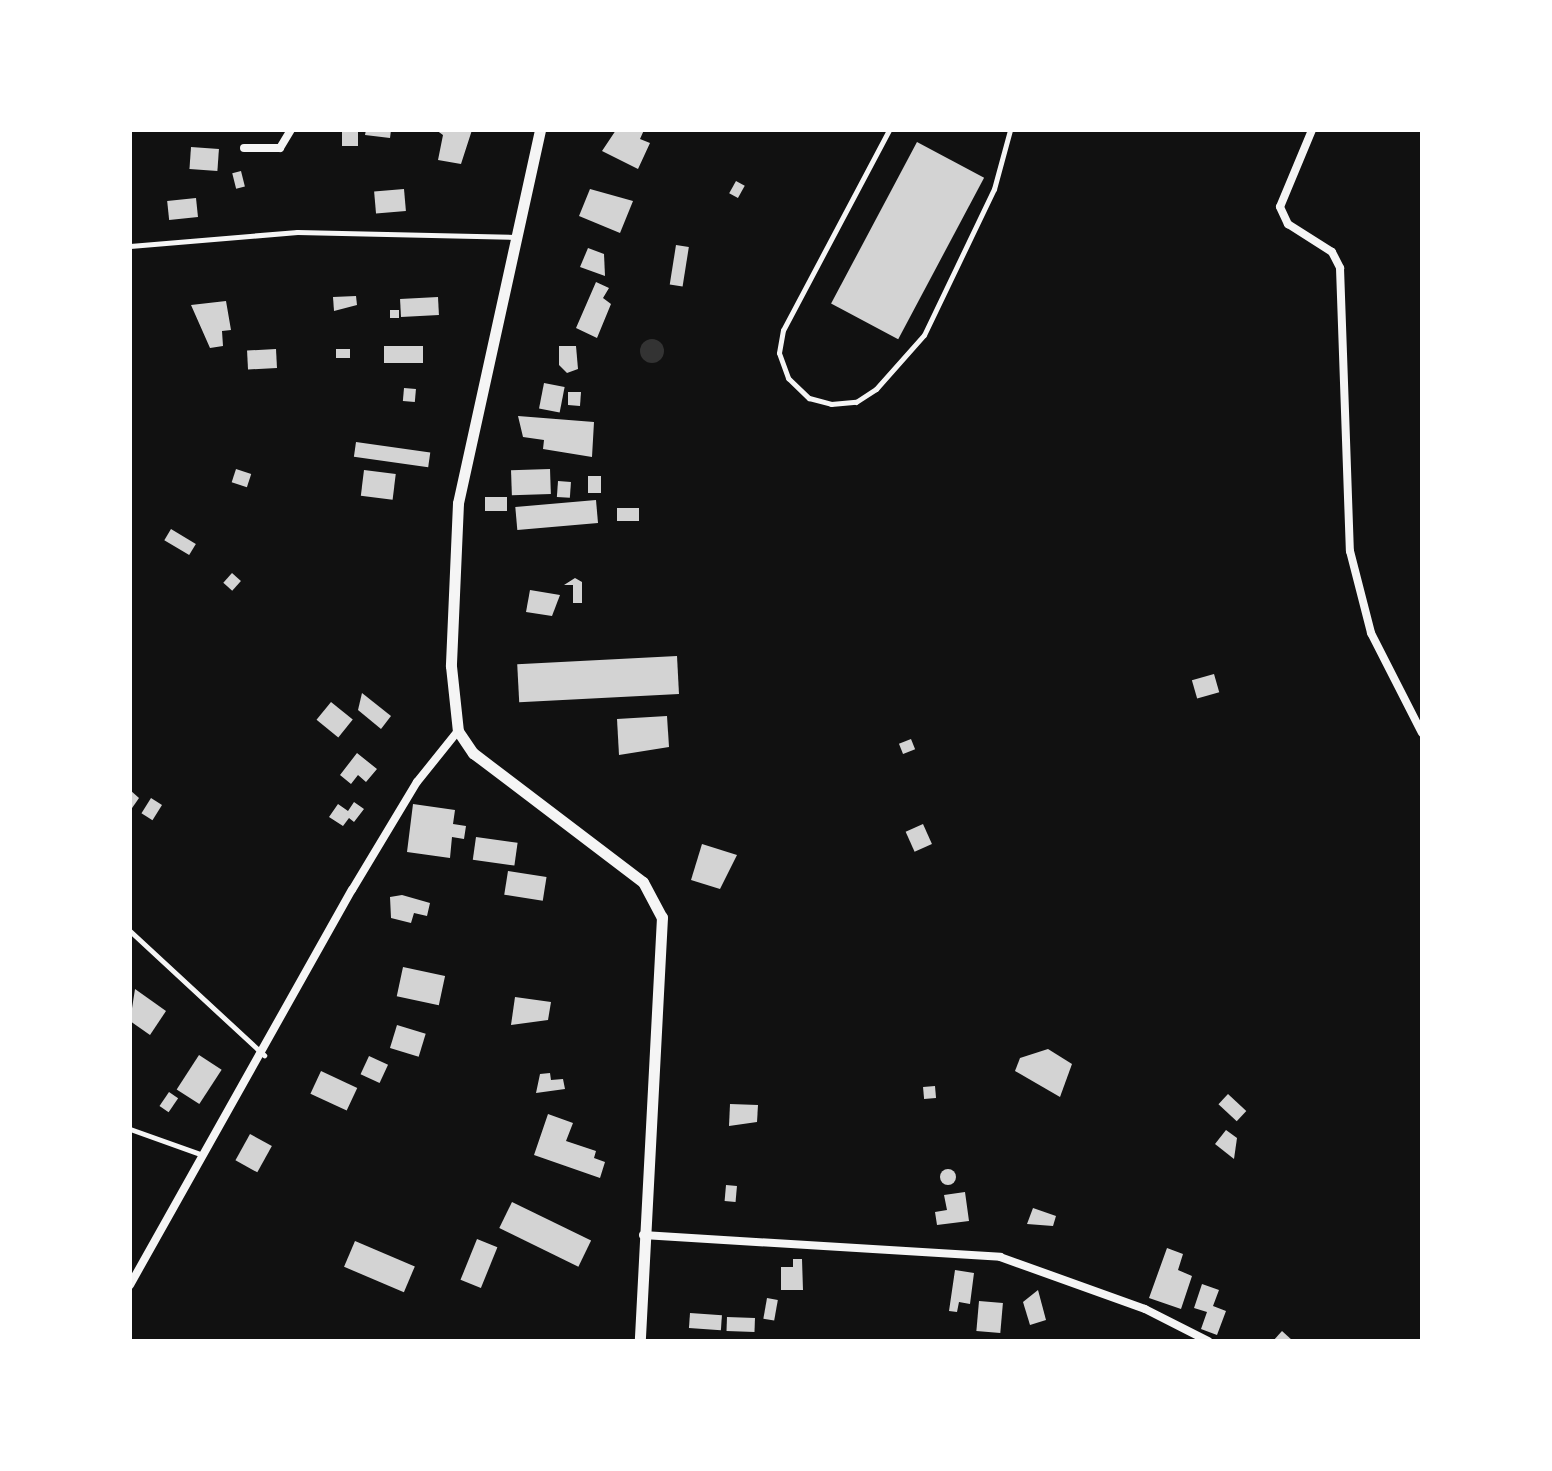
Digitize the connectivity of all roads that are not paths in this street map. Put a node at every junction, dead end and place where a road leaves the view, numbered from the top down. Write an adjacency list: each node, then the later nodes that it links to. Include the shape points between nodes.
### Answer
1 (291, 130): 6 (street, via 280,148)
2 (540, 130): 7 (street)
3 (889, 130): 4 (lane, via 783,330 779,353 788,378 809,398 831,404 856,402 876,389 924,335 994,189)
4 (1010, 130)
5 (1312, 130): 10 (street, via 1280,207 1288,224 1332,252 1340,268 1350,551 1371,633)
6 (244, 148)
7 (516, 237): 8 (lane, via 297,232); 9 (street, via 458,503 451,587)
8 (130, 246)
9 (458, 731): 12 (street, via 360,876); 15 (street, via 486,769 643,882 658,903 664,927)
10 (1422, 733)
11 (130, 931): 12 (lane)
12 (264, 1055): 14 (street)
13 (130, 1129): 14 (lane)
14 (203, 1155): 16 (street)
15 (642, 1235): 17 (street); 18 (street, via 1000,1257)
16 (130, 1285)
17 (640, 1341)
18 (1208, 1341)

